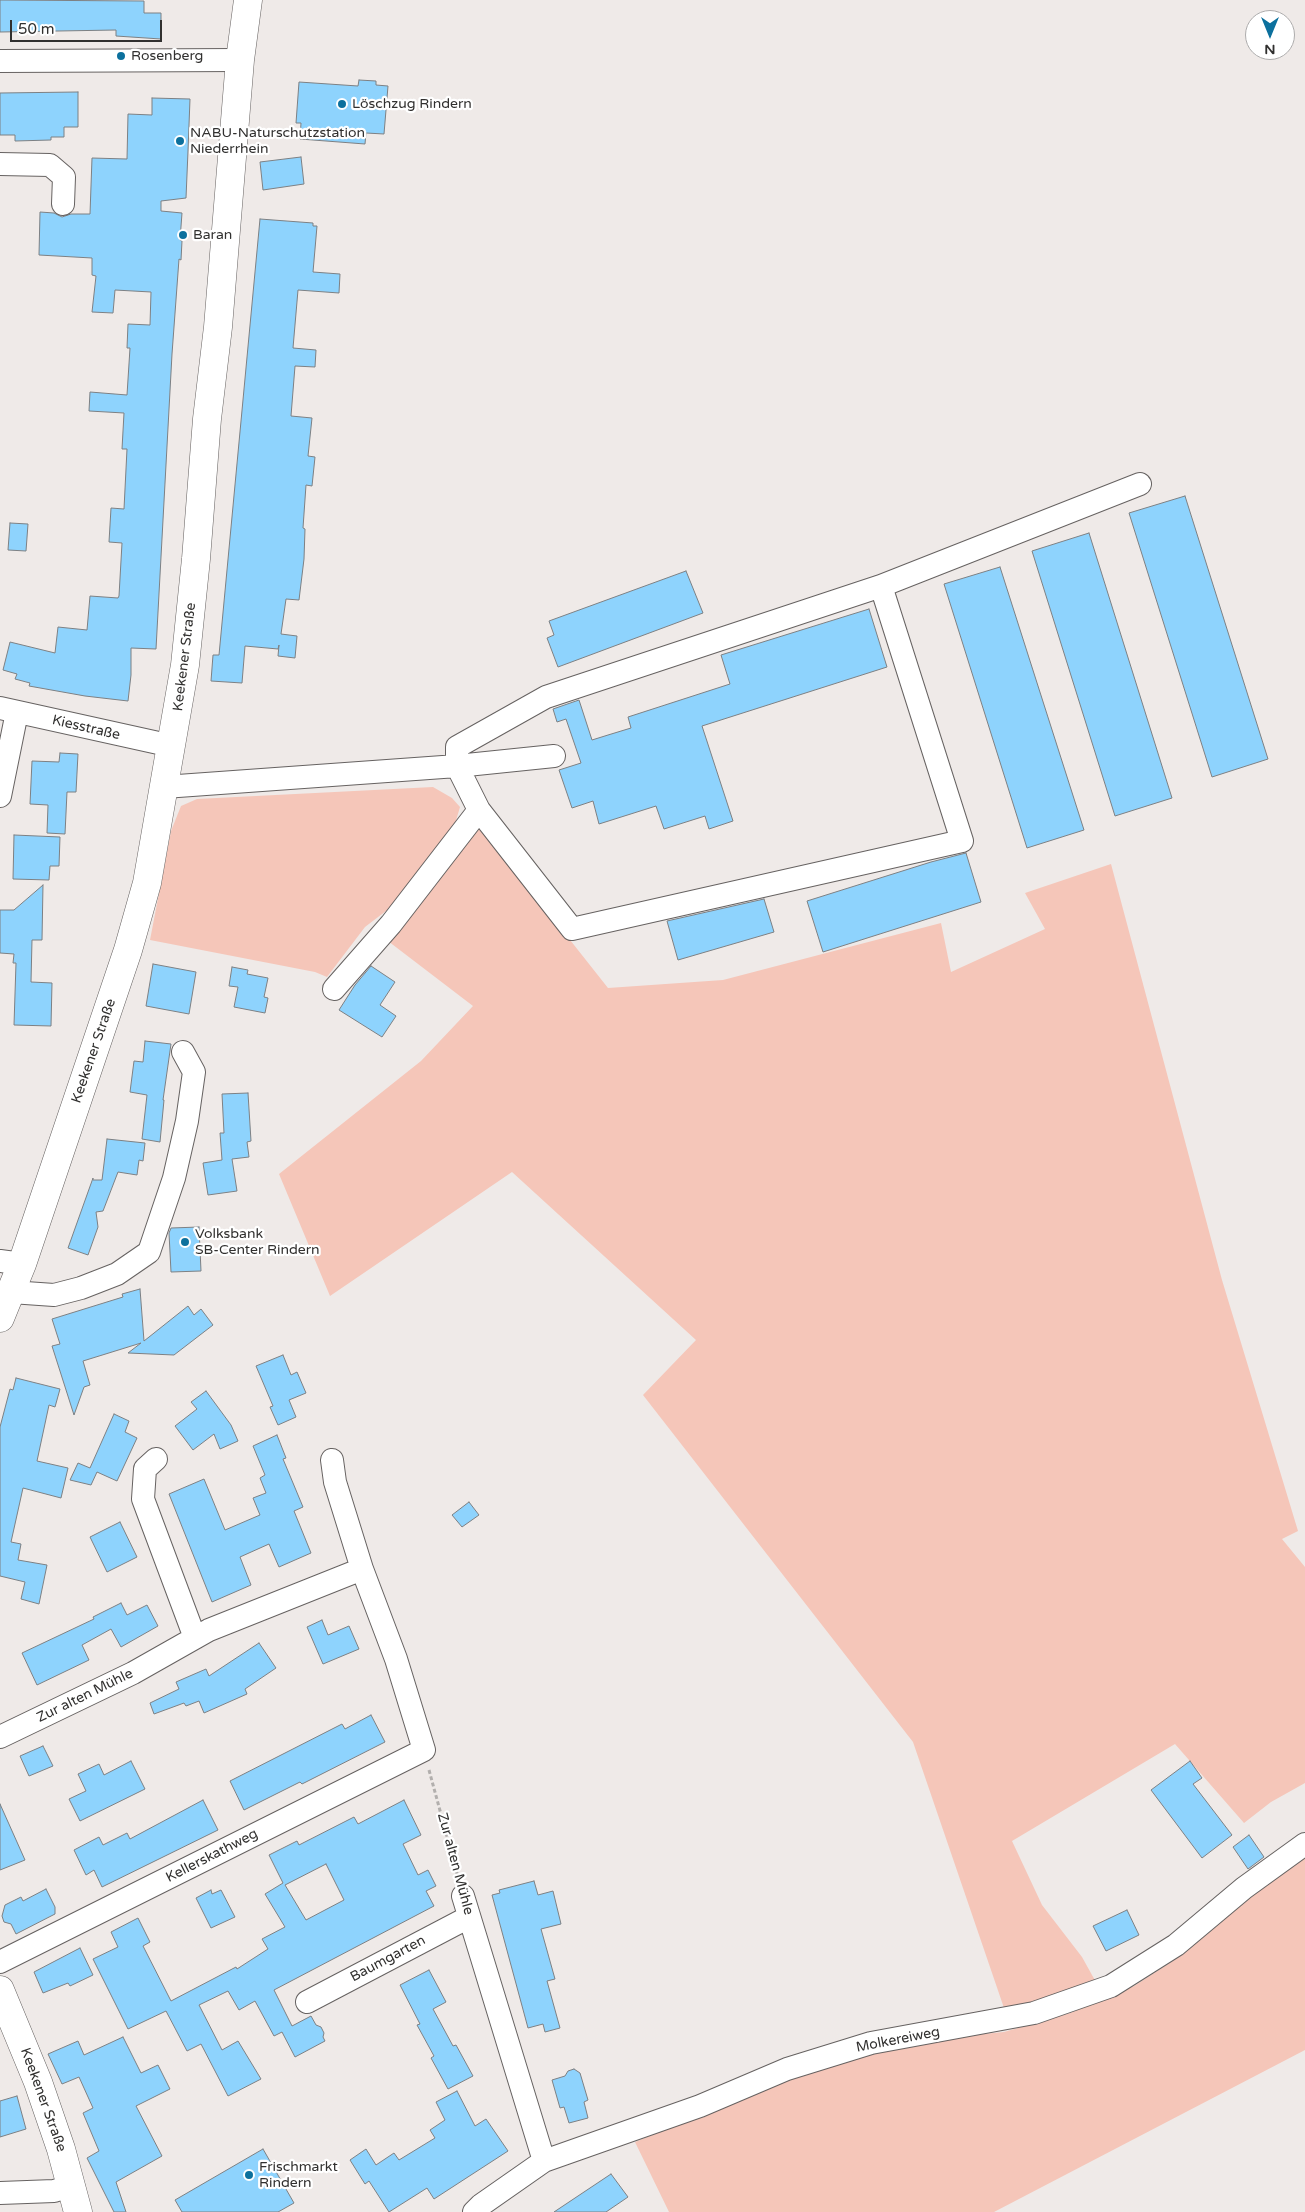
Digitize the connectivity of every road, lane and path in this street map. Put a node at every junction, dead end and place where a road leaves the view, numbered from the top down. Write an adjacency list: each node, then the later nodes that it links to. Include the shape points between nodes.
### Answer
1 (248, 0): 2 (main road, Keekener Straße)
2 (240, 60): 3 (street); 9 (main road, Keekener Straße, via 186,665)
3 (0, 61)
4 (0, 164): 5 (street, via 50,165 64,177)
5 (63, 204)
6 (1140, 484): 7 (street)
7 (881, 586): 11 (street, via 546,697 457,747); 14 (street, via 962,841 572,929)
8 (9, 710): 9 (street, Kiesstraße); 13 (street)
9 (172, 746): 12 (main road, Keekener Straße)
10 (554, 756): 11 (street)
11 (457, 766): 12 (street); 14 (street)
12 (164, 786): 17 (main road, Keekener Straße, via 147,883 128,950)
13 (0, 796)
14 (479, 810): 15 (street, via 391,924)
15 (334, 989)
16 (183, 1052): 18 (street, via 194,1072 187,1121 174,1178 149,1252 117,1274 81,1288 54,1295)
17 (11, 1262): 18 (main road, Keekener Straße)
18 (11, 1292): 19 (main road, Keekener Straße)
19 (0, 1318)
20 (156, 1459): 23 (street, via 145,1469 143,1499)
21 (332, 1460): 22 (street, via 335,1482)
22 (362, 1569): 23 (street, Zur alten Mühle); 25 (street, via 396,1659)
23 (194, 1638): 24 (street, Zur alten Mühle, via 133,1673)
24 (0, 1737)
25 (424, 1750): 27 (path, Zur alten Mühle); 28 (street, Kellerskathweg)
26 (1305, 1844): 31 (street, Molkereiweg, via 1244,1888 1176,1946 1111,1986 1034,2013 871,2043 787,2070 700,2106)
27 (466, 1906): 30 (street, Baumgarten); 31 (street, Zur alten Mühle)
28 (0, 1962)
29 (0, 1990): 32 (main road, Keekener Straße, via 38,2082)
30 (307, 2002)
31 (544, 2161): 35 (street, Molkereiweg)
32 (71, 2186): 33 (street, via 54,2191); 34 (main road, Keekener Straße)
33 (0, 2193)
34 (78, 2212)
35 (474, 2212)

